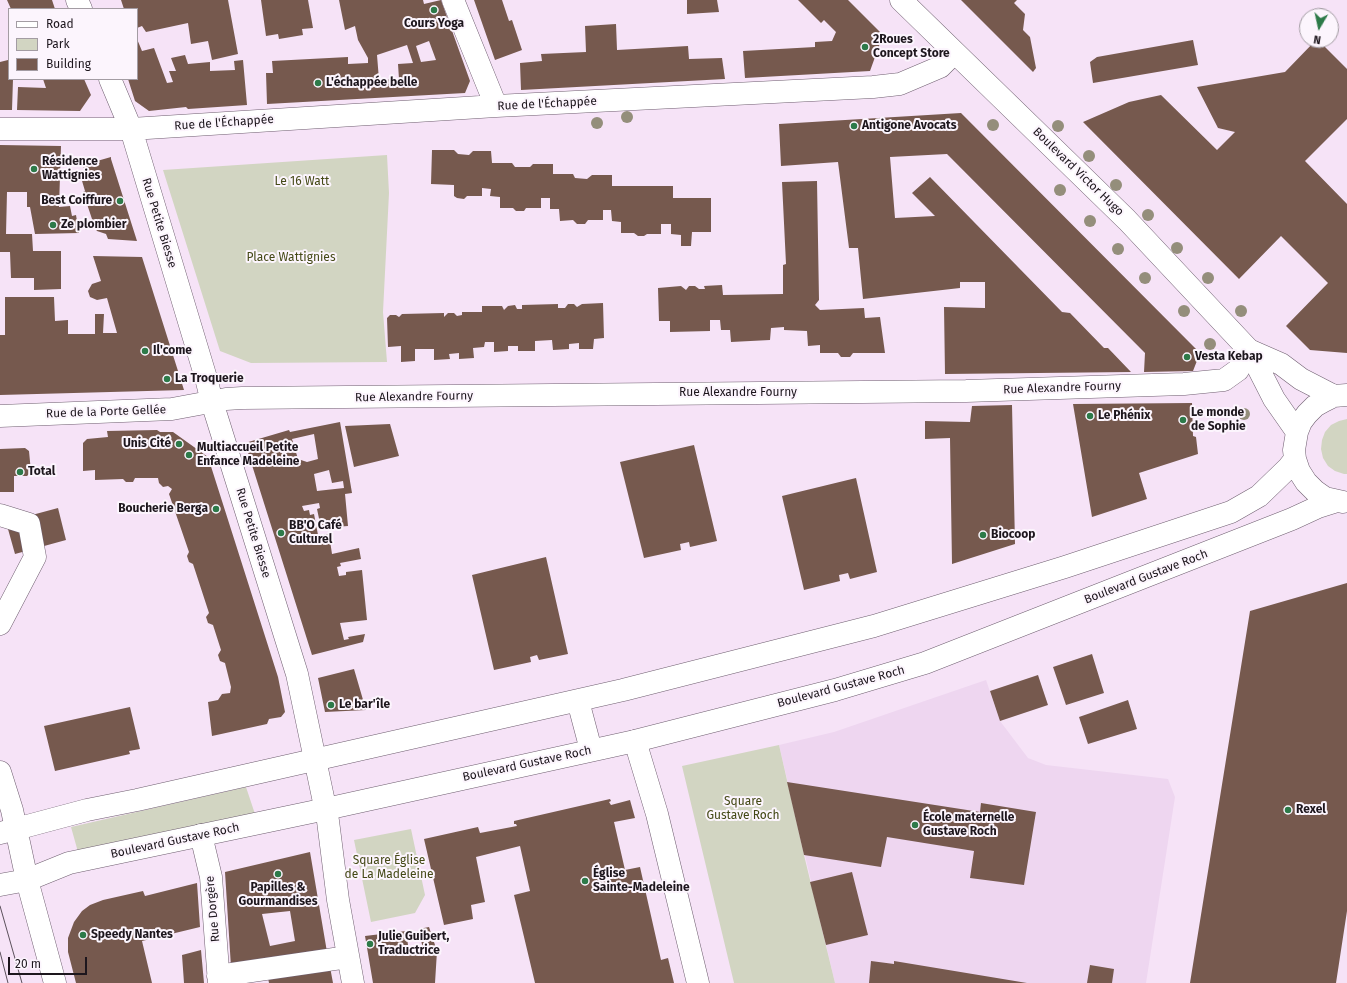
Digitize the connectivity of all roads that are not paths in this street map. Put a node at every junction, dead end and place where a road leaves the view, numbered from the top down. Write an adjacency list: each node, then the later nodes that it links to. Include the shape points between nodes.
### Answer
1 (453, 0): 5 (main road)
2 (901, 0): 3 (main road, Boulevard Victor Hugo)
3 (954, 53): 5 (main road, Rue de l'Échappée, via 940,67 900,84); 8 (main road, Boulevard Victor Hugo, via 1127,220)
4 (110, 80): 7 (main road, Rue Petite Biesse)
5 (496, 106): 7 (main road, Rue de l'Échappée)
6 (0, 129): 7 (main road, Rue de l'Échappée)
7 (130, 129): 10 (main road, Rue Petite Biesse)
8 (1250, 350): 9 (main road, Boulevard Victor Hugo, via 1281,364 1302,379); 10 (main road, Rue Alexandre Fourny, via 1238,370 1224,380 1184,384 966,391 226,399); 12 (main road, Boulevard Victor Hugo, via 1274,399)
9 (1340, 396): 12 (main road, via 1324,401 1311,410)
10 (212, 402): 11 (main road, Rue de la Porte Gellée, via 172,409); 20 (main road, Rue Petite Biesse, via 297,674)
11 (0, 416)
12 (1297, 432): 13 (main road)
13 (1295, 459): 14 (main road, via 1299,471 1315,491 1325,498); 17 (main road, via 1259,496 1230,512 1065,567 874,626)
14 (1342, 502): 18 (main road, Boulevard Gustave Roch, via 1318,507 925,663 835,690)
15 (0, 515): 16 (main road, via 29,524 35,557)
16 (0, 624)
17 (578, 701): 19 (main road); 20 (main road)
18 (635, 741): 19 (main road, Boulevard Gustave Roch); 31 (main road, via 657,814)
19 (591, 750): 22 (main road, Boulevard Gustave Roch)
20 (315, 760): 22 (main road); 23 (main road, via 87,810)
21 (0, 772): 23 (main road, via 12,810)
22 (326, 809): 24 (main road, Boulevard Gustave Roch); 27 (main road)
23 (8, 831): 25 (main road)
24 (201, 835): 25 (main road, Boulevard Gustave Roch, via 69,863); 28 (main road, Rue Dorgère, via 211,877)
25 (27, 880): 26 (main road, Boulevard Gustave Roch); 29 (main road)
26 (0, 885)
27 (348, 957): 28 (main road); 30 (main road)
28 (219, 980)
29 (55, 983)
30 (353, 983)
31 (698, 983)

